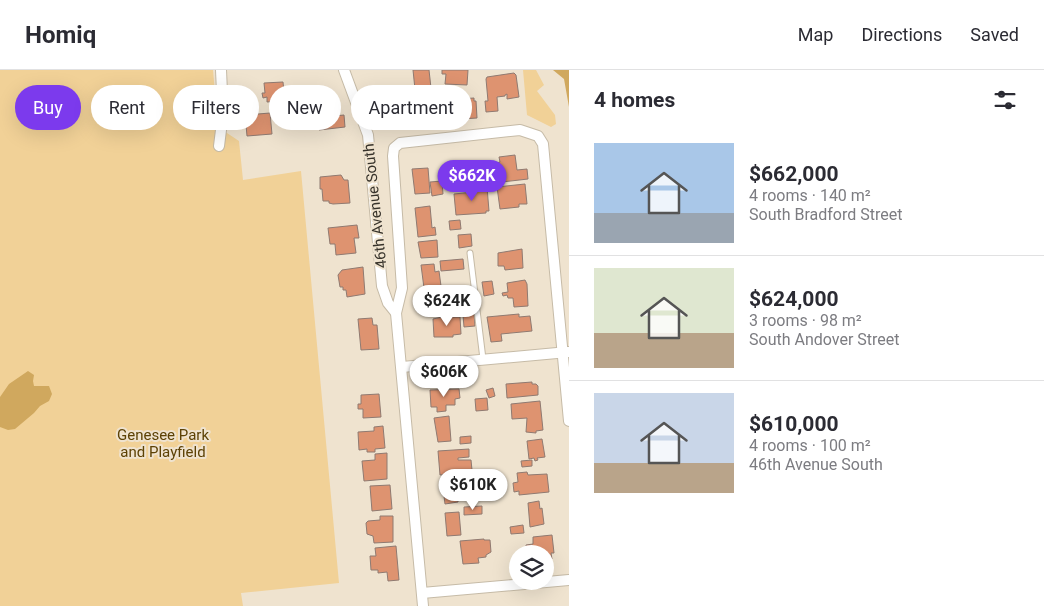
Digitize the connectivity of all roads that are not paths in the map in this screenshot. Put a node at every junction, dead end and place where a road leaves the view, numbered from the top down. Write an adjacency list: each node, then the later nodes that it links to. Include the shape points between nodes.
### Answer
1 (221, 70): 3 (street, via 223,114)
2 (344, 70): 5 (street, 46th Avenue South, via 368,135 382,286)
3 (219, 146)
4 (470, 253): 7 (lane)
5 (396, 313): 6 (street, 46th Avenue South, via 402,288 394,148 400,142 520,130 538,136 543,144); 8 (street, 46th Avenue South)
6 (566, 352): 7 (street); 9 (street)
7 (484, 360): 8 (street)
8 (402, 367): 11 (street, 46th Avenue South)
9 (569, 422)
10 (569, 580): 11 (street)
11 (422, 593): 12 (street, 46th Avenue South)
12 (423, 606)

